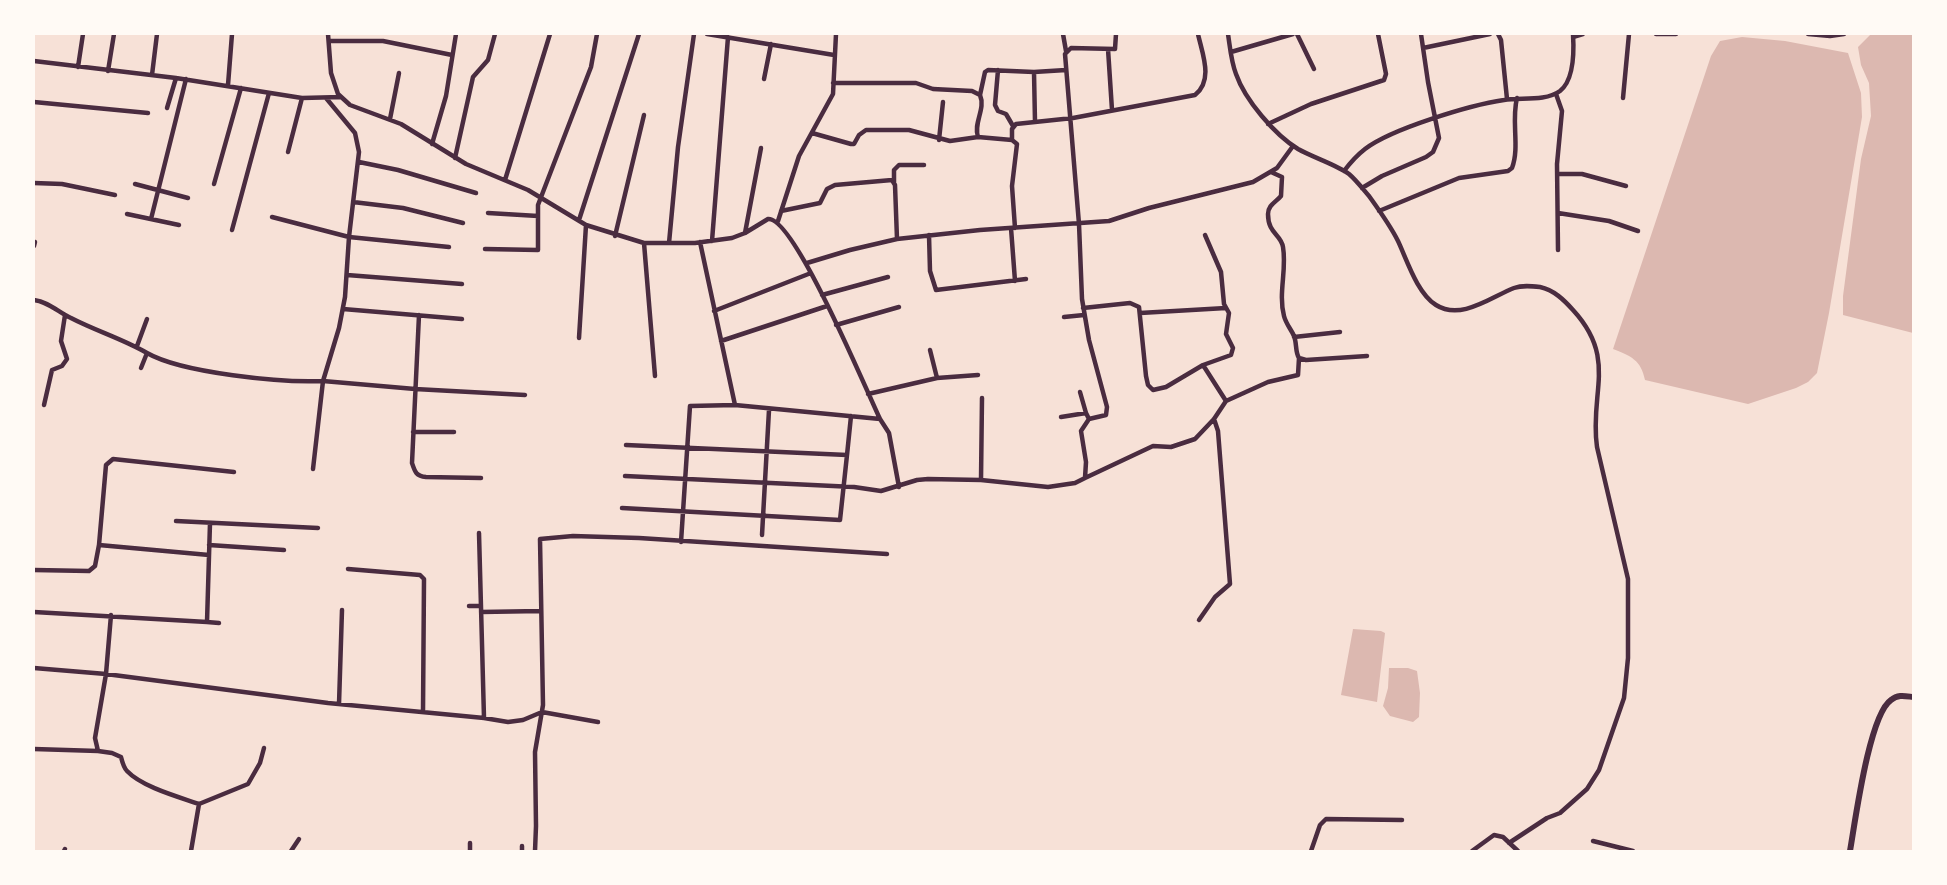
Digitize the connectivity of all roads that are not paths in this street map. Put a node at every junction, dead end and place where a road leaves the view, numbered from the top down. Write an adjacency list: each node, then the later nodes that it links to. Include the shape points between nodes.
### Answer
1 (83, 34): 44 (street)
2 (114, 34): 48 (street)
3 (157, 34): 51 (street)
4 (232, 34): 56 (street)
5 (328, 34): 35 (street)
6 (456, 34): 41 (street)
7 (495, 34): 87 (street, via 488,60 473,77)
8 (550, 34): 93 (street)
9 (597, 34): 104 (street, via 591,67)
10 (639, 34): 114 (street)
11 (694, 34): 132 (street)
12 (706, 34): 31 (street)
13 (836, 34): 42 (street)
14 (1063, 34): 39 (street)
15 (1116, 34): 38 (street, via 1117,46)
16 (1198, 34): 70 (street, via 1205,69 1200,91 1185,98)
17 (1228, 34): 40 (street)
18 (1293, 34): 40 (street)
19 (1298, 34): 45 (street)
20 (1378, 34): 77 (street, via 1386,74 1384,80 1311,104)
21 (1421, 34): 37 (street)
22 (1490, 34): 37 (street)
23 (1498, 34): 66 (street)
24 (1583, 34): 32 (street)
25 (1630, 34): 65 (street)
26 (1656, 34): 27 (street)
27 (1667, 34): 28 (street)
28 (1676, 34)
29 (1808, 34): 30 (street)
30 (1844, 34)
31 (718, 35): 33 (street)
32 (1573, 35): 59 (street, via 1568,79)
33 (728, 37): 34 (street); 129 (street)
34 (744, 37): 36 (street)
35 (329, 41): 41 (street, via 383,41); 61 (street, via 332,74)
36 (771, 44): 42 (street); 54 (street)
37 (1423, 48): 73 (street)
38 (1108, 49): 39 (street, via 1071,48); 70 (street)
39 (1066, 51): 47 (street)
40 (1231, 52): 77 (street, via 1238,80)
41 (452, 55): 83 (street, via 446,96)
42 (834, 55): 55 (street)
43 (34, 61): 44 (street)
44 (78, 67): 48 (street)
45 (1314, 69)
46 (998, 70): 49 (street); 60 (street, via 985,72); 78 (street, via 995,105)
47 (1066, 70): 49 (street); 75 (street)
48 (108, 71): 51 (street)
49 (1034, 72): 76 (street)
50 (399, 73): 74 (street)
51 (152, 75): 52 (street)
52 (176, 78): 53 (street); 69 (street)
53 (186, 79): 56 (street); 100 (street)
54 (764, 80)
55 (834, 83): 60 (street, via 916,83 933,89 972,91); 79 (street, via 831,98)
56 (228, 86): 57 (street)
57 (241, 88): 58 (street); 97 (street)
58 (269, 93): 62 (street); 121 (street)
59 (1556, 94): 64 (street); 92 (street, via 1562,111)
60 (980, 95): 80 (street)
61 (341, 97): 63 (street); 74 (street, via 350,105)
62 (302, 98): 63 (street); 86 (street)
63 (326, 98): 88 (street, via 355,133)
64 (1517, 98): 66 (street); 107 (street, via 1512,168 1459,178)
65 (1623, 98)
66 (1507, 99): 73 (street)
67 (34, 102): 71 (street)
68 (943, 102): 81 (street)
69 (167, 108)
70 (1112, 110): 75 (street)
71 (148, 113)
72 (644, 115): 126 (street)
73 (1435, 118): 90 (street, via 1374,143); 99 (street, via 1439,138 1433,152)
74 (390, 119): 83 (street)
75 (1070, 119): 76 (street); 117 (street)
76 (1035, 122): 78 (street)
77 (1268, 124): 84 (street)
78 (1013, 126): 82 (street)
79 (812, 133): 81 (street, via 851,144 866,130 909,130); 106 (street, via 799,156)
80 (978, 137): 81 (street); 82 (street)
81 (939, 140)
82 (1012, 140): 120 (street, via 1018,148 1012,186)
83 (432, 144): 87 (street)
84 (1293, 146): 90 (street); 91 (street)
85 (761, 148): 123 (street)
86 (288, 152)
87 (456, 158): 93 (street)
88 (358, 162): 101 (street); 105 (street)
89 (924, 165): 94 (street, via 899,165 894,170)
90 (1344, 171): 99 (street)
91 (1271, 172): 117 (street, via 1238,187 1214,190 1109,221); 160 (street, via 1282,177 1281,196 1271,205 1268,216 1272,231 1284,248 1283,313)
92 (1558, 174): 98 (street, via 1582,174); 109 (street)
93 (504, 180): 104 (street)
94 (894, 182): 106 (street, via 887,179 835,185 827,189 820,203); 128 (street)
95 (34, 183): 102 (street, via 62,184)
96 (135, 184): 100 (street)
97 (214, 184)
98 (1626, 186)
99 (1362, 188): 107 (street)
100 (158, 190): 103 (street); 113 (street)
101 (476, 193)
102 (115, 195)
103 (188, 198)
104 (542, 199): 111 (street, via 538,205); 114 (street)
105 (354, 202): 116 (street, via 403,208); 127 (street)
106 (782, 211): 115 (street)
107 (1379, 211): 246 (street, via 1398,241 1420,288 1436,305 1447,309 1464,308 1482,304 1514,288 1540,287 1565,301 1588,328 1596,345 1600,381 1596,440 1628,579 1628,658 1624,698 1600,770 1587,789 1560,813)
108 (488, 213): 111 (street)
109 (1558, 213): 122 (street, via 1609,221); 135 (street)
110 (127, 214): 113 (street)
111 (538, 216): 134 (street, via 538,250)
112 (272, 218): 127 (street)
113 (151, 219): 118 (street)
114 (579, 220): 119 (street)
115 (778, 222): 123 (street, via 768,219); 136 (street)
116 (463, 223)
117 (1079, 224): 120 (street); 147 (street)
118 (178, 225)
119 (586, 225): 126 (street); 161 (street)
120 (1013, 228): 124 (street); 141 (street)
121 (232, 230)
122 (1638, 231)
123 (744, 233): 129 (street)
124 (929, 235): 128 (street); 141 (street, via 930,271 936,290)
125 (1205, 235): 148 (street, via 1221,272)
126 (615, 236): 131 (street)
127 (349, 237): 133 (street); 138 (street)
128 (898, 239): 136 (street)
129 (712, 241): 130 (street)
130 (700, 242): 132 (street); 150 (street)
131 (644, 243): 132 (street); 171 (street)
132 (669, 243)
133 (449, 246)
134 (485, 249)
135 (1558, 250)
136 (807, 263): 137 (street)
137 (811, 273): 143 (street); 150 (street)
138 (347, 275): 142 (street); 149 (street)
139 (888, 277): 143 (street)
140 (1026, 280): 141 (street)
141 (1015, 281)
142 (462, 284)
143 (822, 295): 145 (street)
144 (34, 300): 152 (street)
145 (827, 306): 158 (street); 162 (street)
146 (899, 307): 158 (street)
147 (1083, 308): 151 (street, via 1130,303 1139,307); 154 (street)
148 (1226, 308): 151 (street); 168 (street, via 1230,317 1226,334 1234,351)
149 (343, 309): 153 (street); 173 (street)
150 (714, 310): 162 (street)
151 (1140, 313): 168 (street, via 1150,388 1166,388)
152 (66, 315): 163 (street); 180 (street, via 61,341 67,359 62,366 52,370)
153 (419, 315): 157 (street); 174 (street)
154 (1084, 315): 155 (street); 187 (street, via 1107,407 1106,415)
155 (1064, 317)
156 (147, 319): 163 (street)
157 (462, 319)
158 (836, 325): 176 (street)
159 (1340, 332): 160 (street)
160 (1294, 337): 167 (street)
161 (579, 338)
162 (721, 341): 181 (street)
163 (137, 346): 165 (street)
164 (930, 350): 172 (street)
165 (147, 353): 169 (street); 173 (street, via 166,362 217,372 304,382)
166 (1367, 356): 167 (street)
167 (1299, 358): 179 (street, via 1298,375 1268,382)
168 (1203, 365): 179 (street)
169 (141, 368)
170 (978, 375): 172 (street)
171 (655, 376)
172 (937, 378): 176 (street)
173 (323, 381): 174 (street); 195 (street)
174 (415, 389): 177 (street); 189 (street)
175 (1080, 392): 183 (street)
176 (868, 394): 186 (street)
177 (525, 395)
178 (982, 398): 201 (street)
179 (1226, 401): 188 (street)
180 (44, 405)
181 (734, 405): 182 (street); 192 (street, via 690,406)
182 (769, 410): 184 (street); 193 (street)
183 (1086, 413): 185 (street); 187 (street)
184 (851, 416): 186 (street); 194 (street)
185 (1061, 417)
186 (880, 419): 204 (street, via 889,433)
187 (1089, 419): 200 (street, via 1081,431)
188 (1214, 419): 200 (street, via 1195,439 1171,447 1153,446); 227 (street, via 1218,431 1230,584 1215,597)
189 (413, 432): 190 (street); 198 (street, via 412,463 419,476)
190 (454, 432)
191 (626, 445): 192 (street)
192 (687, 447): 193 (street); 199 (street)
193 (766, 451): 194 (street); 202 (street)
194 (847, 455): 203 (street)
195 (313, 469)
196 (234, 472): 215 (street, via 113,459 106,465)
197 (625, 476): 199 (street)
198 (481, 478)
199 (685, 478): 202 (street); 206 (street)
200 (1085, 478): 201 (street, via 1075,484 1038,487)
201 (981, 480): 204 (street, via 917,480)
202 (765, 482): 203 (street); 207 (street)
203 (844, 486): 204 (street, via 881,491); 207 (street, via 840,520)
204 (899, 487)
205 (622, 508): 206 (street)
206 (683, 511): 207 (street); 213 (street)
207 (763, 516): 212 (street)
208 (176, 521): 209 (street)
209 (210, 523): 210 (street); 214 (street)
210 (318, 528)
211 (480, 533): 222 (street)
212 (762, 535)
213 (681, 542): 217 (street); 224 (street, via 573,536 540,539)
214 (209, 544): 216 (street); 218 (street)
215 (99, 545): 218 (street); 220 (street, via 95,566 89,571)
216 (284, 550)
217 (887, 554)
218 (209, 555): 228 (street)
219 (348, 569): 234 (street, via 420,575 424,579)
220 (34, 570)
221 (469, 606): 222 (street)
222 (481, 609): 224 (street); 236 (street)
223 (342, 610): 233 (street)
224 (541, 611): 235 (street)
225 (34, 612): 226 (street)
226 (111, 615): 228 (street); 231 (street)
227 (1199, 620)
228 (207, 622): 229 (street)
229 (219, 623)
230 (34, 668): 231 (street)
231 (106, 674): 233 (street); 240 (street, via 95,738)
232 (1913, 697): 255 (main road, via 1900,695 1890,700 1883,710 1858,798)
233 (339, 704): 234 (street)
234 (423, 712): 236 (street)
235 (542, 712): 236 (street, via 508,722); 237 (street); 250 (street, via 535,752)
236 (484, 718)
237 (598, 722)
238 (264, 748): 241 (street, via 248,784)
239 (34, 749): 240 (street)
240 (98, 751): 241 (street, via 120,757 127,771 171,796)
241 (199, 804): 247 (street)
242 (1402, 820): 251 (street, via 1326,819 1320,825)
243 (299, 839): 248 (street)
244 (1593, 841): 254 (street)
245 (470, 843): 249 (street)
246 (1509, 843): 252 (street, via 1494,835); 253 (street)
247 (191, 851)
248 (291, 851)
249 (470, 851)
250 (535, 851)
251 (1311, 851)
252 (1472, 851)
253 (1518, 851)
254 (1633, 851)
255 (1850, 851)

